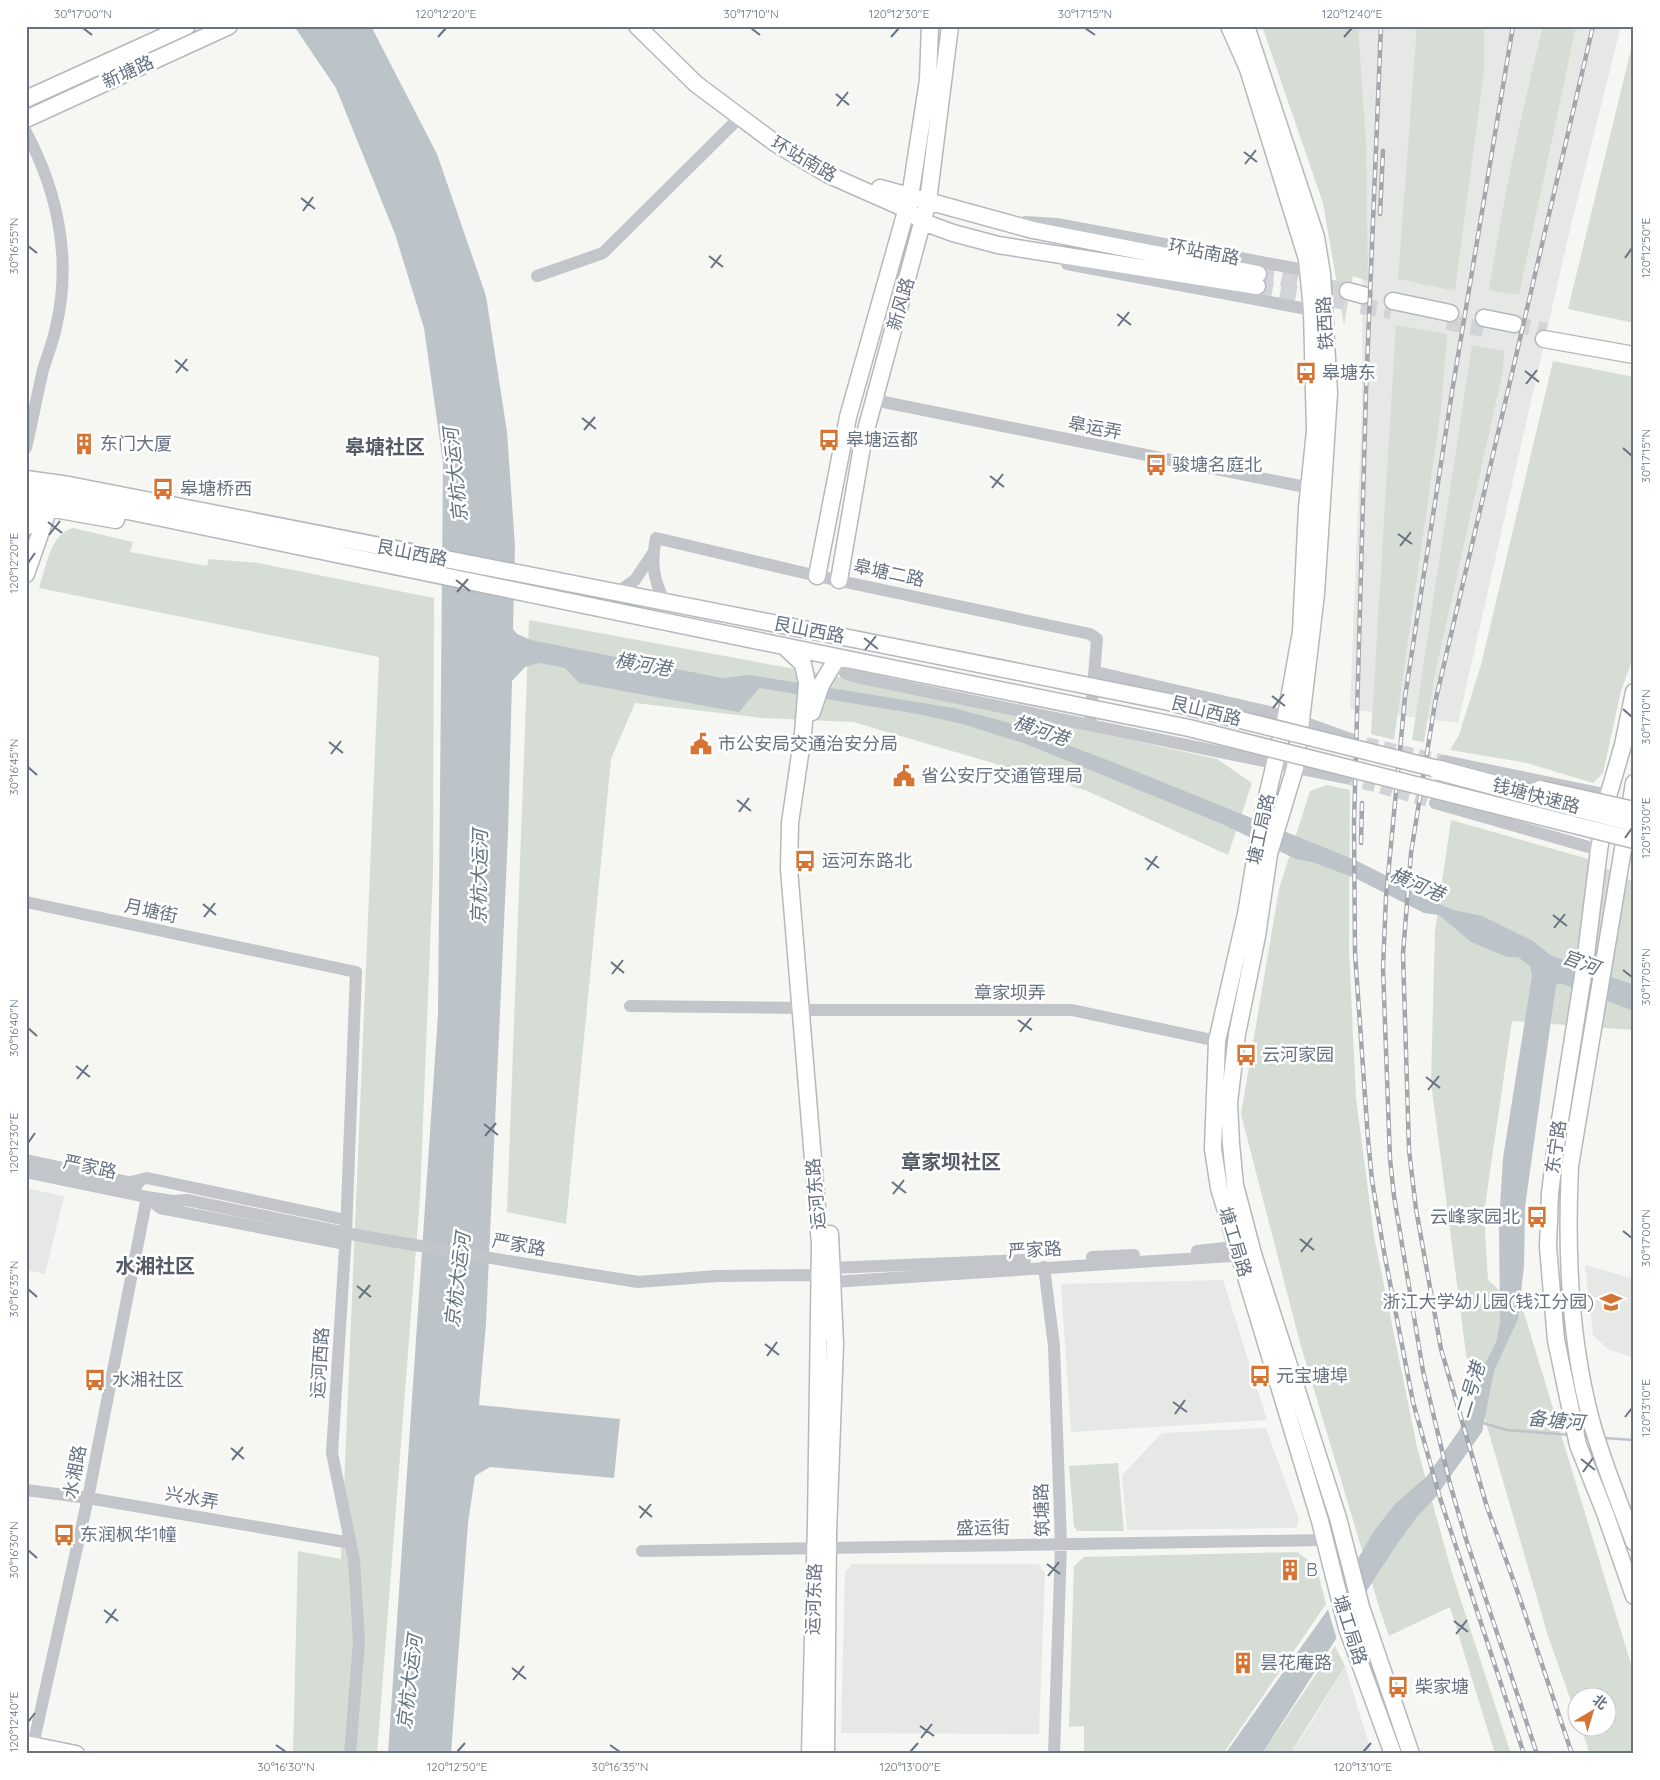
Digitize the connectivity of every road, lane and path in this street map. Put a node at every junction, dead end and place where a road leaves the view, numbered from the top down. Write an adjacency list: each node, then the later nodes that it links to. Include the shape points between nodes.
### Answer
1 (186, 26): 9 (main road, 新塘路)
2 (229, 26): 11 (main road, 新塘路)
3 (637, 26): 10 (main road, 环站南路, via 696,84)
4 (652, 26): 14 (main road, 环站南路, via 716,88 774,130)
5 (930, 26): 14 (main road, 新风路, via 928,80)
6 (950, 26): 13 (main road, 新风路)
7 (1229, 26): 18 (main road, 铁西路, via 1248,69)
8 (1246, 26): 18 (main road, 铁西路, via 1316,237)
9 (26, 98)
10 (739, 118): 14 (main road, 环站南路, via 812,166 869,194); 19 (street, via 603,253)
11 (26, 119)
12 (26, 132): 28 (street, via 52,194 60,228 63,274 57,326)
13 (928, 201): 14 (main road, 环站南路); 15 (main road, 环站南路); 16 (main road, 新风路)
14 (908, 203): 16 (main road, 环站南路); 35 (main road, 新风路, via 848,417)
15 (996, 220): 17 (main road, 环站南路, via 1257,280); 18 (street, 环站南路, via 1057,224)
16 (923, 222): 17 (main road, 环站南路); 27 (main road, 新风路)
17 (998, 245): 21 (street, 环站南路, via 1034,252 1058,262)
18 (1315, 272): 21 (main road, 铁西路); 51 (main road, 铁西路, via 1329,393 1316,594)
19 (537, 276)
20 (1392, 306): 22 (main road)
21 (1312, 310): 32 (main road, 铁西路, via 1315,432)
22 (1449, 317)
23 (1484, 324): 24 (main road)
24 (1513, 329)
25 (1634, 346): 26 (main road, via 1545,335)
26 (1634, 355)
27 (874, 400): 32 (street, 皋运弄); 36 (main road, 新风路)
28 (26, 448)
29 (26, 470): 31 (main road, 艮山西路)
30 (26, 479): 31 (main road, 艮山西路)
31 (69, 485): 43 (main road, 艮山西路, via 428,556)
32 (1310, 488): 51 (main road, 铁西路)
33 (26, 490): 38 (main road, 艮山西路)
34 (36, 505): 37 (main road); 38 (main road, 艮山西路, via 261,546); 40 (main road)
35 (829, 509): 36 (main road); 41 (main road, 新风路)
36 (850, 513): 42 (main road, 新风路)
37 (26, 526)
38 (276, 543): 43 (main road, 艮山西路, via 425,573)
39 (653, 553): 41 (street, 皋塘二路, via 656,538); 44 (street, via 635,580); 45 (street, via 656,585)
40 (26, 574)
41 (817, 576): 42 (street, 皋塘二路)
42 (839, 580): 48 (street, 皋塘二路, via 1090,634 1097,639)
43 (522, 583): 44 (main road, 艮山西路); 46 (main road, 艮山西路)
44 (618, 592): 45 (main road, 艮山西路)
45 (664, 600): 55 (main road, 艮山西路, bridge, via 1170,702)
46 (784, 646): 47 (main road, 艮山西路); 49 (main road, 运河东路, via 803,664)
47 (837, 658): 49 (main road, 运河东路); 52 (street, 艮山西路, via 844,674); 64 (main road, 艮山西路, bridge, via 1189,728)
48 (1096, 672): 51 (street, 艮山西路); 52 (street)
49 (812, 692): 71 (main road, 运河东路, via 798,859)
50 (1634, 692): 59 (main road, 东宁路)
51 (1294, 718): 53 (street, 艮山西路); 54 (main road, 塘工局路); 56 (main road, 塘工局路)
52 (1090, 724): 54 (street, 艮山西路)
53 (1353, 740)
54 (1275, 764): 56 (street, 艮山西路); 62 (main road, 塘工局路)
55 (1441, 766): 59 (street, 艮山西路); 61 (main road, 艮山西路, bridge); 63 (highway, 钱塘快速路, bridge)
56 (1294, 768): 57 (street, 艮山西路); 62 (main road, 塘工局路)
57 (1346, 778)
58 (1634, 783): 61 (main road, 东宁路)
59 (1608, 795): 61 (main road); 65 (main road, 东宁路)
60 (1435, 803): 65 (street)
61 (1632, 806): 67 (main road, 东宁路)
62 (1269, 821): 66 (main road, 塘工局路)
63 (1634, 822)
64 (1634, 840)
65 (1599, 850): 67 (main road); 92 (main road, 东宁路, via 1585,963 1556,1144 1548,1247 1556,1340 1578,1445)
66 (1262, 851): 72 (main road, 塘工局路); 80 (main road, 塘工局路, via 1257,936 1236,1034 1229,1103 1235,1185)
67 (1627, 864): 85 (main road, 东宁路, via 1603,971 1570,1166 1568,1209 1570,1286 1577,1352 1590,1418)
68 (26, 902): 69 (street, 月塘街)
69 (356, 972): 78 (street, 运河西路)
70 (630, 1006): 71 (street, 章家坝弄)
71 (806, 1009): 72 (street, 章家坝弄, via 1072,1010); 82 (main road, 运河东路)
72 (1217, 1041): 80 (main road, 塘工局路, via 1213,1149 1218,1188)
73 (26, 1160): 75 (street, 严家路)
74 (26, 1172): 76 (street, 严家路)
75 (131, 1182): 77 (street, 严家路, via 174,1191); 78 (street, 严家路, via 147,1178)
76 (147, 1197): 77 (street, 严家路); 79 (street, 严家路, via 160,1208); 84 (street, 水湘路)
77 (187, 1200): 82 (street, 严家路, bridge, via 356,1235 638,1282 717,1276)
78 (346, 1220): 79 (street, 运河西路)
79 (345, 1244): 88 (street, 运河西路, via 332,1453)
80 (1245, 1251): 81 (street, 严家路); 82 (street, 严家路, via 1128,1255); 86 (main road, 塘工局路); 100 (main road, 塘工局路, via 1337,1515 1361,1606)
81 (1044, 1267): 82 (street, 严家路); 89 (street, 筑塘路, via 1054,1346)
82 (828, 1275): 90 (main road, 运河东路, via 835,1344)
83 (26, 1490): 84 (street, 兴水弄)
84 (88, 1498): 88 (street, 兴水弄); 93 (street, 水湘路)
85 (1631, 1527): 87 (main road, 东宁路)
86 (1325, 1540): 89 (street, 盛运街); 99 (main road, 塘工局路, via 1347,1628)
87 (1634, 1542)
88 (351, 1543): 95 (street, 运河西路, via 359,1642)
89 (1061, 1544): 90 (street, 盛运街); 98 (street, 筑塘路)
90 (822, 1548): 91 (street, 盛运街); 96 (main road, 运河东路); 97 (main road, 运河东路)
91 (642, 1551)
92 (1634, 1596)
93 (30, 1748): 94 (main road)
94 (76, 1754)
95 (350, 1754)
96 (810, 1754)
97 (826, 1754)
98 (1054, 1754)
99 (1392, 1754)
100 (1411, 1754)

